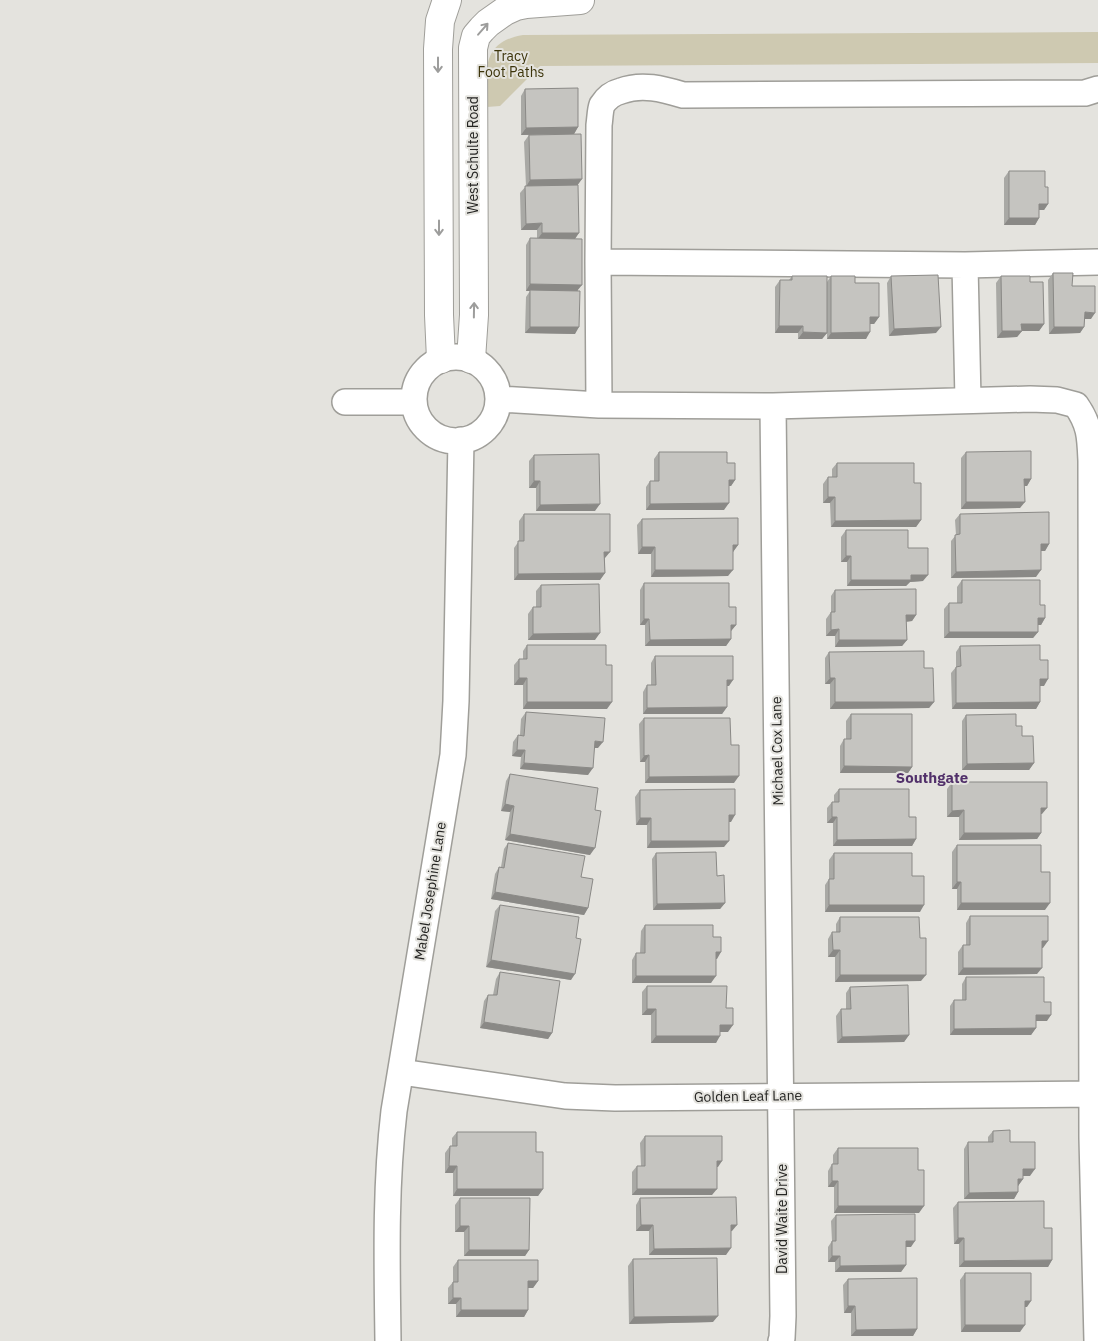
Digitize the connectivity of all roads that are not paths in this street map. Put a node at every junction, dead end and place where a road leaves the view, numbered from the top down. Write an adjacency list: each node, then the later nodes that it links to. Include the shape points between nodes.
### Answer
1 (446, 0): 8 (main road, one-way to 8, via 438,49)
2 (580, 0): 7 (main road, West Schulte Road, one-way to 2, via 474,315 472,55 476,36 488,23 516,6)
3 (1098, 89): 4 (street, via 1085,93 684,95 647,86 630,87 611,94 602,106 599,124)
4 (598, 262): 6 (street); 13 (street)
5 (1098, 262): 6 (street)
6 (965, 265): 10 (street)
7 (471, 359): 8 (street, via 450,357); 9 (street, via 491,375)
8 (441, 360): 12 (street, via 420,377)
9 (499, 399): 13 (street); 15 (street, via 491,422 483,431)
10 (968, 400): 14 (street); 17 (street, via 1057,400 1076,405 1084,416 1090,435)
11 (345, 402): 12 (street)
12 (414, 402): 15 (street, via 424,427 448,440)
13 (599, 405): 14 (street)
14 (773, 406): 18 (street, Michael Cox Lane)
15 (461, 440): 16 (street, Mabel Josephine Lane, via 453,755)
16 (401, 1072): 18 (street, Golden Leaf Lane, via 565,1096); 19 (street, Mabel Josephine Lane, via 388,1185)
17 (1095, 1094): 18 (street, Golden Leaf Lane); 21 (street, via 1092,1138)
18 (781, 1096): 20 (street, David Waite Drive)
19 (388, 1341)
20 (781, 1341)
21 (1098, 1341)

